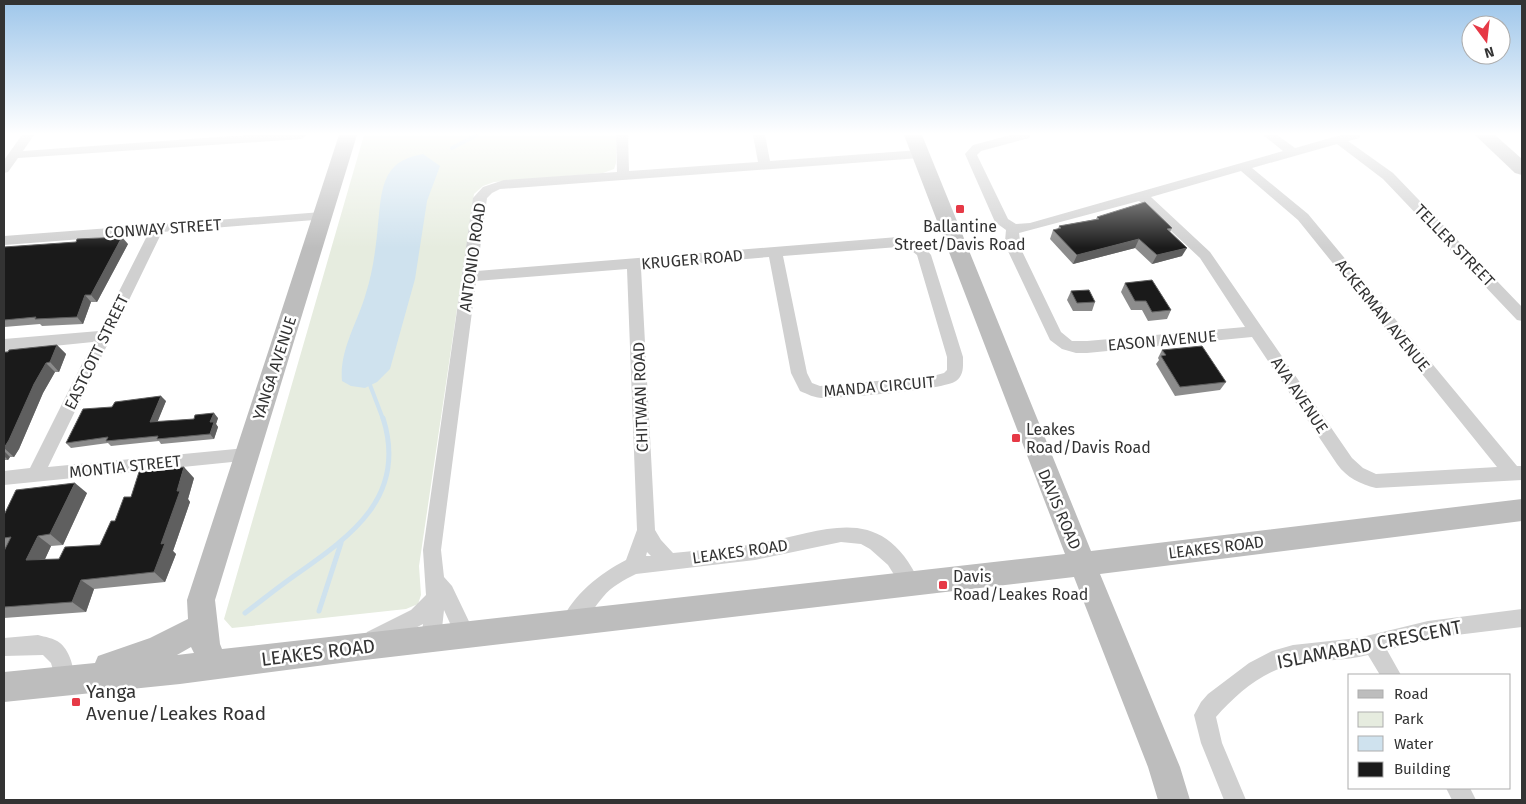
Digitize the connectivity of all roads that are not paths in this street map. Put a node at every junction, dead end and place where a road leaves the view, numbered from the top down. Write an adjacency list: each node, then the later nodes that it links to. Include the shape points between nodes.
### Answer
1 (336, 173): 11 (street, YANGA AVENUE)
2 (623, 173): 9 (street)
3 (668, 173): 9 (street, ANTONIO ROAD)
4 (927, 173): 30 (street, DAVIS ROAD, via 992,343)
5 (979, 173): 12 (street, via 1000,219)
6 (1221, 173): 10 (street)
7 (1251, 173): 24 (street, ACKERMAN AVENUE, via 1303,217)
8 (1382, 173): 19 (street, TELLER STREET)
9 (623, 176): 18 (street, ANTONIO ROAD, via 504,184 487,189 480,198)
10 (1142, 196): 12 (street, via 1031,227); 20 (street, AVA AVENUE, via 1205,255)
11 (322, 216): 13 (street, CONWAY STREET); 23 (street, YANGA AVENUE)
12 (1013, 228): 20 (street, EASON AVENUE, via 1014,249 1052,332 1068,346 1087,348)
13 (157, 229): 14 (street, CONWAY STREET); 21 (street, EASTCOTT STREET)
14 (4, 240)
15 (916, 245): 16 (street, KRUGER ROAD, via 898,242); 16 (street, MANDA CIRCUIT, via 925,258 955,357 955,372 949,378 933,382 828,392 809,390 801,380)
16 (775, 252): 17 (street, KRUGER ROAD)
17 (634, 264): 18 (street, KRUGER ROAD); 28 (street, CHITWAN ROAD)
18 (469, 277): 33 (street, ANTONIO ROAD, via 432,550)
19 (1522, 316)
20 (1257, 331): 24 (street, AVA AVENUE, via 1343,459 1360,476 1376,481 1393,481)
21 (103, 336): 22 (street); 25 (street, EASTCOTT STREET)
22 (4, 345)
23 (246, 455): 25 (street, MONTIA STREET); 34 (street, YANGA AVENUE)
24 (1518, 474)
25 (35, 475): 26 (street, MONTIA STREET)
26 (4, 478)
27 (1522, 510): 30 (street, LEAKES ROAD)
28 (646, 530): 29 (street, CHITWAN ROAD, via 654,546); 31 (street, CHITWAN ROAD)
29 (668, 561): 31 (street, LEAKES ROAD); 32 (street, LEAKES ROAD, via 756,552 854,534 885,550)
30 (1083, 564): 32 (street, LEAKES ROAD); 49 (street, DAVIS ROAD, via 1164,767)
31 (633, 566): 36 (street, LEAKES ROAD, via 597,589)
32 (910, 584): 36 (street, LEAKES ROAD)
33 (435, 589): 38 (street, ANTONIO ROAD, via 445,592); 39 (street, ANTONIO ROAD); 41 (street, via 426,609 406,624)
34 (202, 600): 37 (street, YANGA AVENUE); 43 (street, YANGA AVENUE, via 205,646)
35 (1522, 618): 40 (street, ISLAMABAD CRESCENT, via 1429,630)
36 (571, 622): 38 (street, LEAKES ROAD)
37 (192, 630): 44 (street, YANGA AVENUE); 46 (street, via 157,650)
38 (465, 634): 39 (street, LEAKES ROAD)
39 (431, 638): 41 (street, LEAKES ROAD)
40 (1372, 644): 45 (street); 50 (street, ISLAMABAD CRESCENT, via 1273,661 1211,706 1204,720)
41 (356, 647): 43 (street, LEAKES ROAD)
42 (4, 648): 46 (street, via 46,646 54,650 63,664)
43 (214, 665): 44 (street, LEAKES ROAD)
44 (180, 670): 46 (street, LEAKES ROAD)
45 (1390, 674)
46 (65, 680): 47 (street, LEAKES ROAD)
47 (4, 687)
48 (1459, 789): 51 (street)
49 (1174, 800)
50 (1235, 800)
51 (1465, 800)

